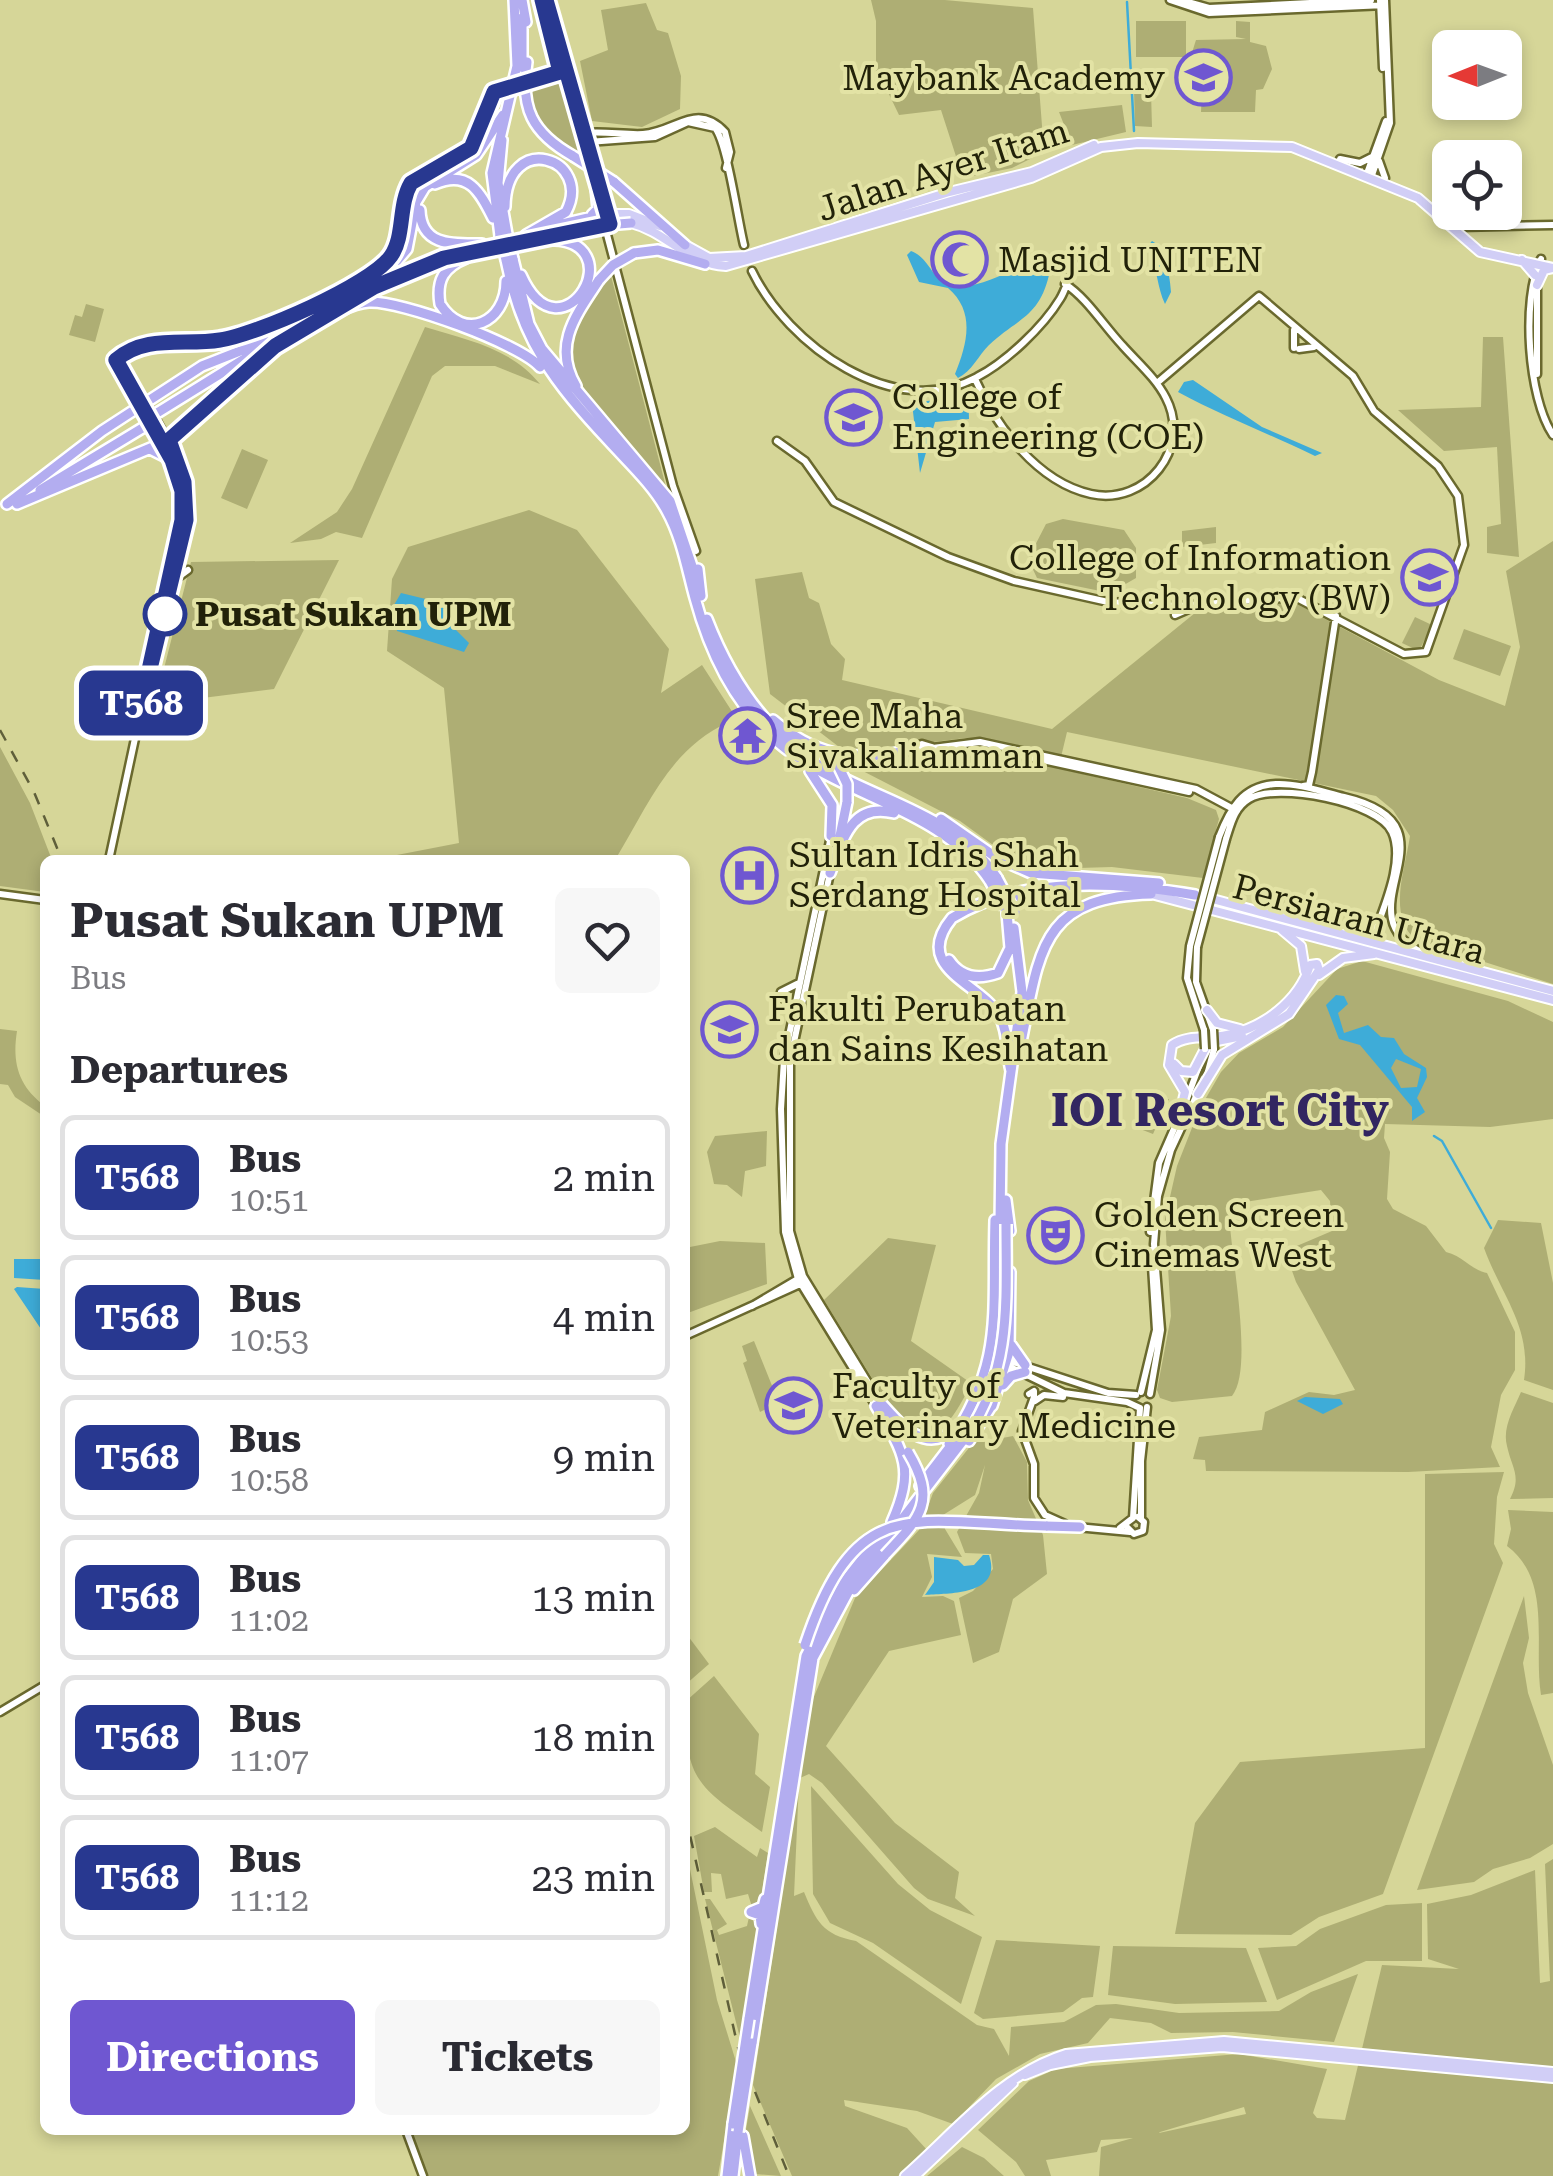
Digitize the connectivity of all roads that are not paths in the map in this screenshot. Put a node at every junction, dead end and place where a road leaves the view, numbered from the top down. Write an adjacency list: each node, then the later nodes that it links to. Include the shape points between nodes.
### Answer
1 (519, 0): 9 (highway, via 525,44)
2 (544, 0): 11 (street); 18 (street)
3 (1170, 0): 6 (street, via 1209,13)
4 (1181, 0): 6 (street, via 1209,8)
5 (1372, 0): 6 (street)
6 (1360, 2): 7 (street); 8 (street)
7 (1383, 2): 8 (street); 14 (street, via 1390,123)
8 (1382, 31): 14 (street, via 1386,123)
9 (516, 96): 10 (highway); 22 (highway, via 499,162); 27 (highway, bridge, via 536,129 614,182)
10 (504, 115): 22 (highway, via 492,173); 39 (highway, via 482,150 424,187 407,249)
11 (586, 132): 12 (street); 13 (street)
12 (604, 135): 13 (street); 28 (street, via 644,139 694,119 709,124 720,134)
13 (588, 142): 20 (street)
14 (1377, 157): 15 (street, via 1360,163); 16 (street); 17 (street)
15 (1340, 159): 16 (main road, Jalan Ayer Itam); 27 (main road, Jalan Ayer Itam, via 1281,141 1108,140 1032,172 746,256 709,258)
16 (1370, 175): 17 (main road, Jalan Ayer Itam); 30 (main road, Jalan Ayer Itam, via 1418,198 1476,250); 32 (main road, Jalan Ayer Itam, via 1280,145 1112,144 1031,178 739,264)
17 (1385, 178): 19 (main road, Jalan Ayer Itam)
18 (596, 188): 20 (highway)
19 (1432, 205)
20 (600, 221): 21 (highway, bridge); 26 (highway); 26 (highway); 27 (main road, via 650,220); 60 (street)
21 (631, 221): 27 (main road)
22 (500, 223): 26 (highway, via 515,169 532,159 556,164 571,184 570,205); 29 (highway, via 470,182 446,180 428,190 420,212 430,236); 31 (highway, bridge)
23 (1553, 225): 24 (street)
24 (1522, 226)
25 (1461, 230): 34 (main road, Jalan Ayer Itam, via 1483,249)
26 (532, 236): 29 (highway); 31 (highway, via 566,241 582,252 590,272 583,294 562,307 542,304)
27 (680, 245): 32 (main road)
28 (744, 245)
29 (484, 246): 31 (highway, via 440,279 440,304 452,320 473,326 496,315 505,302); 39 (highway); 42 (highway, via 409,271)
30 (1519, 259): 34 (main road, Jalan Ayer Itam); 37 (main road)
31 (508, 261): 47 (highway, via 524,327); 50 (highway, via 542,349)
32 (705, 264): 50 (highway, bridge, via 658,250 634,253 599,280 564,347 572,379)
33 (1064, 264): 38 (street)
34 (1547, 264): 37 (street); 37 (main road)
35 (1076, 265): 38 (street)
36 (752, 271): 46 (street, via 787,323 863,378 902,388 944,388)
37 (1536, 280): 51 (street, via 1535,385)
38 (1067, 285): 40 (street); 41 (street)
39 (363, 286): 44 (highway)
40 (1082, 301): 41 (street); 48 (street)
41 (1059, 302): 46 (street)
42 (318, 319): 44 (highway); 47 (highway, via 354,304 391,304 514,346)
43 (1294, 329): 45 (street); 45 (street, via 1296,348); 48 (street, via 1259,296)
44 (278, 341): 49 (highway, via 217,358); 53 (highway); 58 (highway)
45 (1315, 347): 65 (street, via 1353,376 1374,411 1444,473 1464,524 1458,568 1426,652 1408,656)
46 (975, 379): 48 (street, via 1015,444 1067,484 1100,496 1138,488 1167,460 1174,423)
47 (556, 382): 52 (highway)
48 (1160, 383)
49 (143, 403): 53 (street); 58 (highway)
50 (600, 420): 52 (highway)
51 (1553, 435)
52 (612, 438): 62 (highway, via 670,501); 69 (highway, via 668,512 720,670 759,724)
53 (167, 441): 55 (highway); 56 (street); 57 (street, via 184,482)
54 (778, 441): 63 (street, via 804,461 834,502 1006,578 1017,573 1022,583 1108,602)
55 (150, 449): 56 (highway); 58 (highway)
56 (172, 460): 57 (street)
57 (185, 507): 59 (street)
58 (6, 508)
59 (179, 545): 61 (street); 61 (street, via 188,568); 67 (street)
60 (696, 552): 62 (highway)
61 (173, 581): 67 (street)
62 (701, 596): 66 (highway, via 724,660)
63 (1169, 606): 64 (street); 64 (street, via 1173,617)
64 (1196, 606): 65 (street, via 1282,596)
65 (1338, 617): 71 (street, via 1310,782); 72 (street)
66 (746, 694): 70 (highway, via 790,732); 74 (highway, via 807,756)
67 (141, 706): 77 (street)
68 (901, 752): 70 (highway); 73 (street, via 980,746 1192,793); 73 (street, via 922,744 980,742 1192,788)
69 (795, 755): 74 (highway, via 830,779); 75 (highway, via 827,792)
70 (832, 756): 78 (highway, bridge, via 848,784)
71 (1297, 786): 72 (street); 73 (street, via 1269,784)
72 (1317, 791): 87 (street, via 1372,805 1396,824 1403,854 1390,924 1406,945)
73 (1231, 808): 76 (street); 76 (street); 85 (street, via 1283,791 1370,811 1390,827 1396,858 1378,924 1366,932)
74 (924, 817): 78 (highway, via 861,814); 81 (highway, via 943,819 1030,873 1143,879); 83 (highway, bridge, via 968,844)
75 (832, 836): 88 (street)
76 (1222, 838): 92 (street, bridge, via 1188,978)
77 (110, 855)
78 (830, 873): 105 (street, via 790,1061 790,1231)
79 (0, 894): 82 (street)
80 (1151, 894): 83 (highway, via 1060,892 975,912 946,936 952,966 974,978 998,972 1010,948); 84 (main road, Persiaran Utara); 96 (highway, via 1108,896 1084,905 1055,930 1039,960)
81 (1195, 895): 85 (main road, Persiaran Utara); 98 (highway, via 1078,885 1016,896 952,918 941,938 942,958 997,1012)
82 (40, 899)
83 (1009, 911): 96 (highway, via 1026,966); 98 (highway, via 1022,966)
84 (1252, 919): 86 (main road, Persiaran Utara); 89 (main road, via 1301,946)
85 (1337, 932): 87 (main road, Persiaran Utara)
86 (1388, 956): 89 (main road, via 1342,958); 91 (main road, Persiaran Utara)
87 (1432, 958): 90 (main road, Persiaran Utara)
88 (798, 984): 93 (street); 93 (street, via 783,995)
89 (1303, 986): 94 (main road, via 1276,1013); 95 (main road, via 1289,1014)
90 (1553, 991)
91 (1553, 1000)
92 (1203, 1007): 94 (main road, via 1222,1026); 97 (street, bridge)
93 (792, 1012): 104 (street, via 780,1109 785,1232)
94 (1245, 1029): 100 (main road, via 1180,1040 1170,1048 1169,1065 1186,1092)
95 (1266, 1030): 97 (main road, via 1184,1044 1173,1063 1192,1072); 99 (main road, via 1222,1054)
96 (1021, 1042): 102 (highway)
97 (1210, 1049): 99 (street); 100 (street)
98 (1011, 1071): 101 (highway)
99 (1198, 1094): 113 (street, via 1169,1154 1156,1212 1161,1330)
100 (1180, 1116): 116 (street, via 1152,1196 1156,1317)
101 (1000, 1183): 103 (highway); 110 (highway)
102 (1006, 1200): 103 (highway); 109 (highway)
103 (1003, 1224): 119 (highway, bridge, via 1004,1351 993,1390)
104 (793, 1268): 105 (street); 106 (street)
105 (802, 1280): 106 (street); 107 (street); 117 (street)
106 (789, 1287): 107 (street); 108 (street)
107 (808, 1296): 117 (street)
108 (690, 1333)
109 (1010, 1338): 111 (highway); 112 (highway)
110 (991, 1358): 111 (street); 119 (highway)
111 (1007, 1362): 112 (street); 118 (highway)
112 (1025, 1369): 114 (street); 115 (street); 116 (street); 118 (highway, via 1006,1379)
113 (1150, 1394): 116 (street); 116 (street)
114 (1063, 1395): 115 (street, via 1046,1392); 116 (street)
115 (1031, 1400): 123 (street, via 1024,1441 1040,1510)
116 (1140, 1401): 121 (street)
117 (878, 1404): 119 (highway, via 923,1439); 122 (highway, via 905,1461 906,1488); 126 (highway, bridge, via 923,1478 923,1505)
118 (992, 1406): 120 (highway)
119 (965, 1429): 120 (highway); 122 (highway)
120 (932, 1482): 126 (highway)
121 (1134, 1520): 124 (street); 125 (street); 125 (street, via 1143,1531)
122 (892, 1522): 129 (highway, via 844,1582 810,1643)
123 (1084, 1528): 124 (street); 129 (highway, bridge, via 926,1521 888,1526 866,1539 817,1612 788,1725)
124 (1119, 1528): 125 (street)
125 (1130, 1532)
126 (835, 1612): 130 (highway, via 806,1688)
127 (40, 1688): 128 (street)
128 (2, 1709)
129 (788, 1752): 130 (highway, via 768,1892 763,1906 751,1912 760,1915 762,1932)
130 (752, 2020): 132 (highway, bridge); 132 (highway, bridge, via 754,2044)
131 (1553, 2075): 134 (main road, via 1269,2050 1090,2056 1050,2065 1012,2084)
132 (738, 2130): 136 (highway); 137 (highway)
133 (408, 2135): 135 (street)
134 (949, 2143): 138 (main road); 139 (main road)
135 (423, 2176)
136 (730, 2176)
137 (750, 2176)
138 (904, 2176)
139 (915, 2176)

